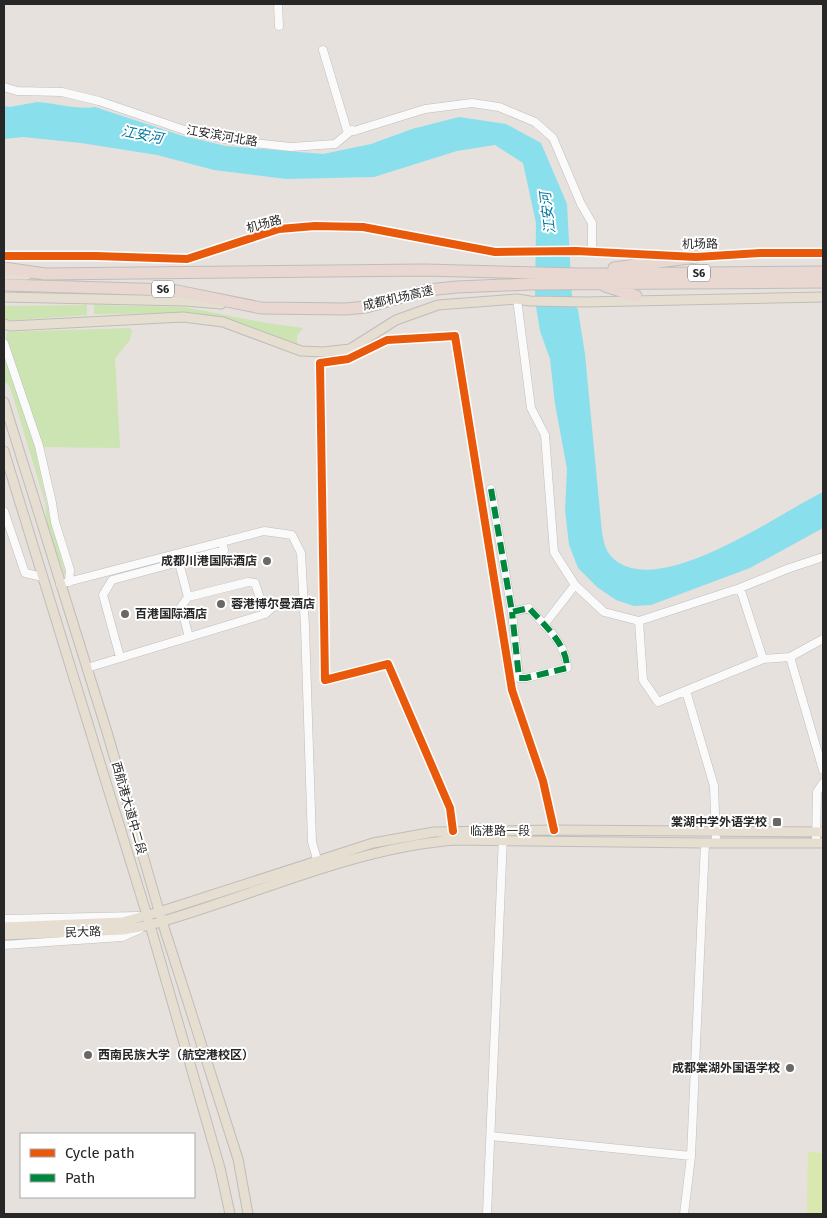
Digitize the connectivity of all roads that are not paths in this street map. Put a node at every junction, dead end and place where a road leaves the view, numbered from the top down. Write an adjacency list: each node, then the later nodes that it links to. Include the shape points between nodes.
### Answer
1 (278, 4): 2 (street)
2 (279, 26)
3 (323, 50): 5 (street, via 348,130)
4 (4, 87): 5 (street, 江安滨河北路, via 62,92 193,133 236,141 291,146 335,144)
5 (352, 130): 6 (street, 江安滨河北路, via 425,109 472,103 499,107 534,122 553,138 592,223)
6 (592, 252): 8 (street, 机场路, via 495,252 363,227 315,226 279,230 187,259); 9 (street, 机场路)
7 (823, 253): 9 (street, 机场路)
8 (4, 256)
9 (696, 257): 13 (highway)
10 (4, 268): 12 (highway, 成都机场高速 / S6)
11 (823, 272): 13 (highway, 成都机场高速 / S6)
12 (45, 274): 14 (main road); 15 (highway, 成都机场高速 / S6, via 425,270)
13 (588, 274): 16 (highway, 成都机场高速 / S6)
14 (4, 275)
15 (531, 278): 16 (highway, 成都机场高速 / S6); 26 (highway, 成都机场高速 / S6, via 428,290 366,307)
16 (575, 279): 18 (highway, 成都机场高速 / S6)
17 (823, 282): 18 (highway, 成都机场高速 / S6)
18 (596, 283): 20 (highway)
19 (4, 285): 26 (highway, 成都机场高速 / S6, via 172,290)
20 (636, 296): 24 (main road, via 687,296); 25 (main road)
21 (823, 297): 24 (main road)
22 (4, 298): 26 (main road, via 185,301)
23 (517, 299): 25 (main road); 27 (main road, via 438,304 396,320 350,349 323,352 301,351 223,322 199,318); 39 (street, via 531,408 545,435 554,552)
24 (706, 300): 25 (main road)
25 (608, 301)
26 (261, 308)
27 (4, 324)
28 (4, 348): 38 (street, via 39,446 55,522 70,570)
29 (4, 402): 38 (main road, 西航港大道中二段)
30 (4, 451): 37 (main road)
31 (491, 489): 43 (street)
32 (4, 511): 37 (street, via 25,573)
33 (222, 542): 34 (street); 36 (street, via 224,550); 42 (street, via 264,530 292,535 301,553)
34 (176, 553): 36 (street); 38 (street)
35 (823, 557): 40 (street)
36 (179, 562): 41 (street); 49 (street, via 112,580 103,595)
37 (43, 577): 68 (main road)
38 (64, 583): 52 (main road, 西航港大道中二段)
39 (575, 585): 45 (street, via 604,612); 46 (street)
40 (740, 588): 45 (street); 51 (street)
41 (188, 597): 44 (street, via 255,583); 47 (street, via 181,606)
42 (304, 600): 44 (street, via 273,607); 65 (street, via 312,842)
43 (512, 612): 46 (street, via 529,608); 46 (street, via 519,678 567,668 567,659 558,640)
44 (265, 614): 47 (street)
45 (640, 621): 53 (street, via 643,680 658,702)
46 (544, 625)
47 (189, 637): 49 (street)
48 (823, 639): 50 (street)
49 (120, 657): 52 (street)
50 (790, 657): 51 (street); 54 (street)
51 (763, 659): 53 (street)
52 (87, 668): 66 (main road, 西航港大道中二段)
53 (686, 691): 60 (street, via 714,786)
54 (823, 770)
55 (823, 783): 59 (street, via 817,792)
56 (554, 830): 57 (street, via 543,781 512,690 455,336 386,340 348,360 320,363 325,680 388,664 450,808); 58 (main road, 临港路一段); 60 (main road, 临港路一段)
57 (453, 831): 58 (main road, 临港路一段); 65 (main road, 临港路一段, via 402,836 373,843)
58 (503, 831): 61 (street)
59 (820, 832): 60 (main road, 临港路一段); 64 (street)
60 (716, 833): 63 (street)
61 (503, 841): 62 (main road, 临港路一段); 65 (main road, 临港路一段, via 420,843); 73 (street)
62 (705, 843): 63 (main road, 临港路一段); 74 (street)
63 (716, 843): 64 (main road, 临港路一段)
64 (820, 843)
65 (318, 864): 66 (main road, 临港路一段); 69 (main road, 临港路一段)
66 (159, 912): 68 (main road, 民大路); 69 (main road, 西航港大道中二段)
67 (4, 919): 68 (street)
68 (149, 920): 69 (main road, 民大路); 70 (main road, 民大路); 71 (main road, 民大路, via 123,930); 72 (street, via 122,937); 75 (main road, via 220,1168)
69 (162, 921): 76 (main road, 西航港大道中二段, via 238,1159)
70 (4, 927)
71 (4, 935)
72 (4, 945)
73 (491, 1136): 74 (street); 77 (street)
74 (691, 1156): 78 (street)
75 (230, 1214)
76 (248, 1214)
77 (486, 1214)
78 (684, 1214)

